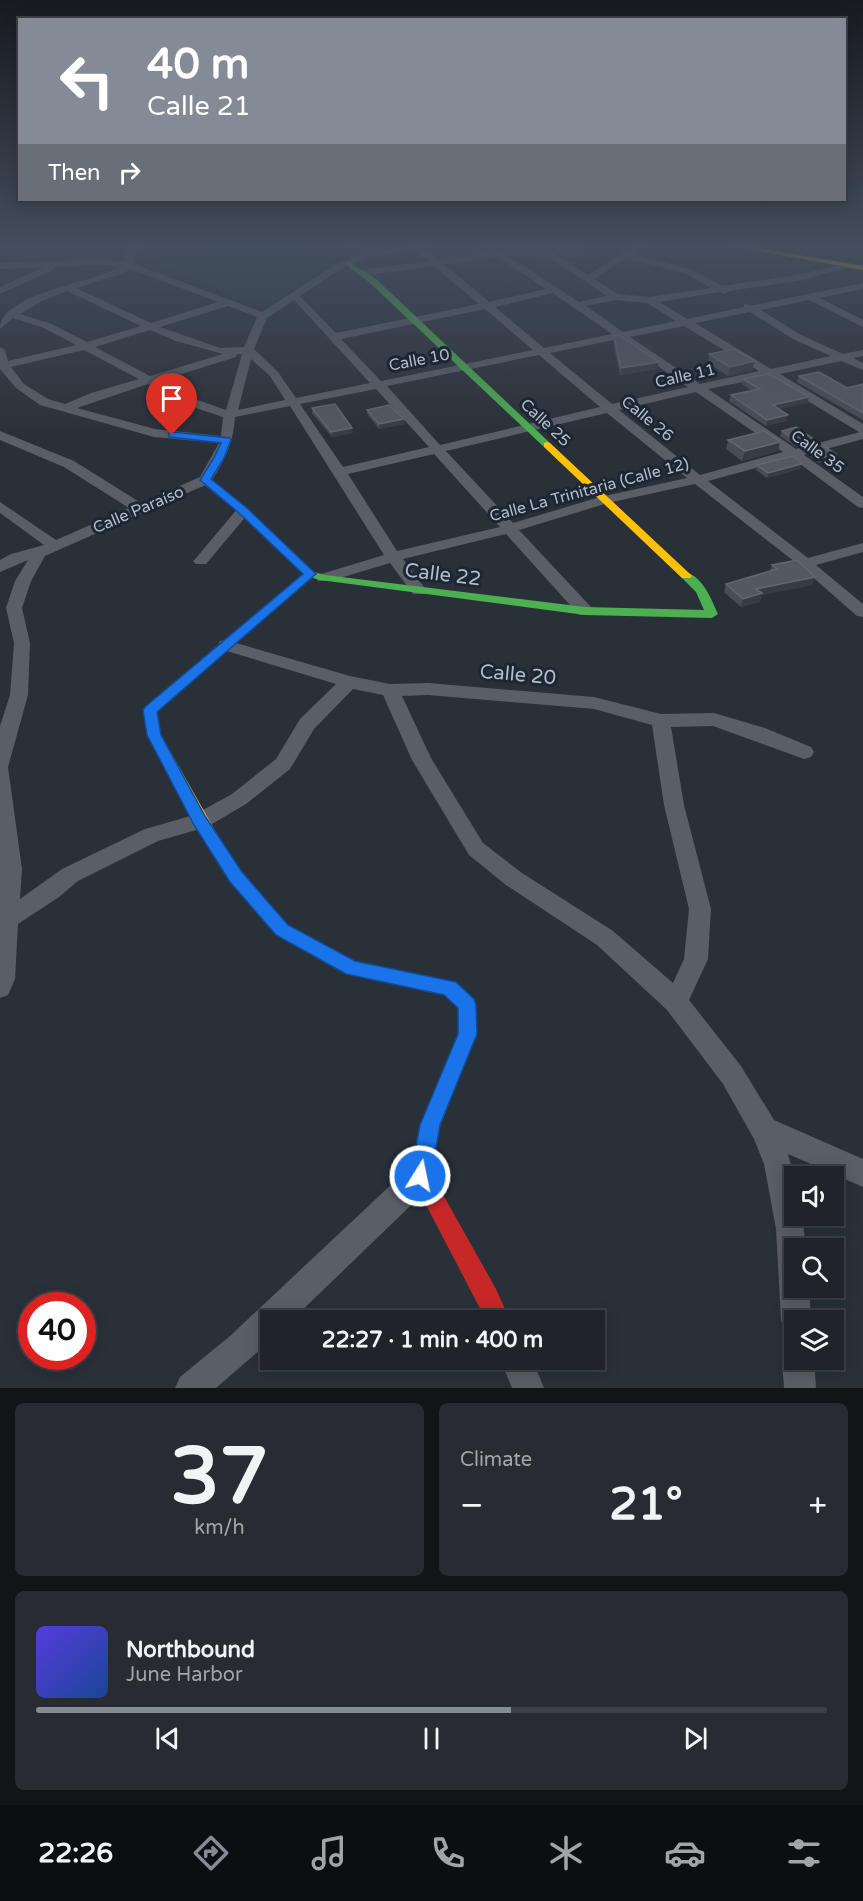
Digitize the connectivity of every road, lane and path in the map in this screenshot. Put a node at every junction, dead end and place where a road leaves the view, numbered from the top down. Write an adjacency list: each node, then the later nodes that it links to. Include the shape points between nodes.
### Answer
1 (20, 309): 15 (street)
2 (111, 309): 21 (street)
3 (208, 309): 21 (street)
4 (243, 309): 16 (street)
5 (274, 309): 16 (street)
6 (307, 309): 23 (street)
7 (401, 309): 17 (street, Calle 25)
8 (478, 309): 17 (street)
9 (488, 309): 27 (street, Calle 26)
10 (582, 309): 22 (street, Calle 35)
11 (663, 309): 18 (street)
12 (747, 309): 18 (street, Calle 10)
13 (752, 309): 29 (street, via 797,337)
14 (834, 309): 19 (street)
15 (10, 314): 20 (street); 24 (street, via 48,326)
16 (263, 316): 26 (street, Calle Paraíso)
17 (415, 322): 23 (street); 32 (street, Calle 25)
18 (684, 322): 22 (street, Calle 10); 33 (street)
19 (863, 324)
20 (0, 326)
21 (148, 327): 24 (street); 26 (street, via 219,351)
22 (620, 336): 27 (street, Calle 10); 36 (street, Calle 35)
23 (333, 337): 35 (street)
24 (86, 346): 30 (street); 34 (street)
25 (0, 350): 30 (street)
26 (248, 350): 34 (street); 37 (street, via 274,374); 40 (street, Calle Paraíso)
27 (540, 352): 32 (street, Calle 10); 39 (street, Calle 26)
28 (863, 353): 29 (street, Calle 11)
29 (844, 357): 31 (street); 33 (street, Calle 11)
30 (2, 366): 38 (street, via 20,386 44,402)
31 (863, 367)
32 (465, 368): 35 (street, Calle 10); 41 (street, Calle 25)
33 (770, 373): 36 (street, Calle 11); 42 (street)
34 (149, 379): 38 (street); 40 (street, via 188,401)
35 (378, 384): 37 (street, Calle 10); 46 (street)
36 (697, 388): 39 (street, Calle 11); 47 (street, Calle 35)
37 (292, 403): 40 (street, Calle 10); 48 (street)
38 (66, 408): 45 (street, via 154,433)
39 (610, 409): 41 (street, Calle 11); 49 (street, Calle 26)
40 (229, 415): 45 (street, Calle Paraíso)
41 (527, 428): 46 (street, Calle 11); 51 (street, Calle 25)
42 (863, 429)
43 (0, 435): 54 (street, via 69,464)
44 (863, 435): 47 (street, Calle La Trinitaria (Calle 12))
45 (226, 440): 50 (street, Calle Paraíso)
46 (438, 450): 48 (street, Calle 11); 56 (street)
47 (793, 453): 49 (street, Calle La Trinitaria (Calle 12)); 52 (street, Calle 35)
48 (340, 472): 61 (street)
49 (699, 479): 51 (street, Calle La Trinitaria (Calle 12)); 63 (street, Calle 26)
50 (205, 480): 54 (street, Calle Paraíso); 55 (street)
51 (606, 500): 56 (street, Calle La Trinitaria (Calle 12)); 69 (street, Calle 25, via 701,590)
52 (863, 504)
53 (0, 506): 58 (street)
54 (139, 508): 58 (street, Calle Paraíso)
55 (243, 511): 62 (street); 65 (street)
56 (508, 529): 61 (street, Calle La Trinitaria (Calle 12)); 67 (street)
57 (863, 547): 63 (street)
58 (47, 549): 60 (street, Calle Paraíso); 75 (street, via 23,581 14,608 22,642 19,695)
59 (0, 551): 60 (street)
60 (16, 557): 64 (street, Calle Paraíso)
61 (393, 557): 65 (street, Calle La Trinitaria (Calle 12)); 66 (street)
62 (201, 561)
63 (805, 563): 68 (street, Calle 26)
64 (0, 567)
65 (317, 576): 66 (street, Calle 22); 70 (street)
66 (419, 591): 67 (street, Calle 22)
67 (585, 611): 69 (street, Calle 22)
68 (863, 612)
69 (712, 614)
70 (226, 645): 71 (street, Calle 20); 77 (street, via 150,710 154,735)
71 (349, 682): 72 (street, Calle 20); 77 (street, via 307,724 283,764 239,799)
72 (390, 690): 73 (street, Calle 20, via 594,703); 80 (street, via 422,760 476,849 514,879 605,938)
73 (661, 721): 74 (street, Calle 20, via 714,719); 80 (street, via 674,805 700,909 696,959)
74 (804, 752)
75 (0, 764)
76 (0, 771): 78 (street, via 11,869)
77 (200, 821): 78 (street, via 152,835 70,875); 83 (street, via 236,877 282,930 352,968 449,988 467,1005 467,1034 430,1125)
78 (6, 920): 79 (street)
79 (0, 987)
80 (676, 1002): 81 (street, via 732,1075)
81 (764, 1130): 82 (street); 85 (street, via 778,1164 790,1229)
82 (863, 1173)
83 (420, 1176): 84 (street); 88 (street, via 241,1347)
84 (494, 1310)
85 (795, 1310)
86 (521, 1370): 89 (street)
87 (799, 1370): 90 (street)
88 (191, 1388)
89 (528, 1388)
90 (800, 1388)

